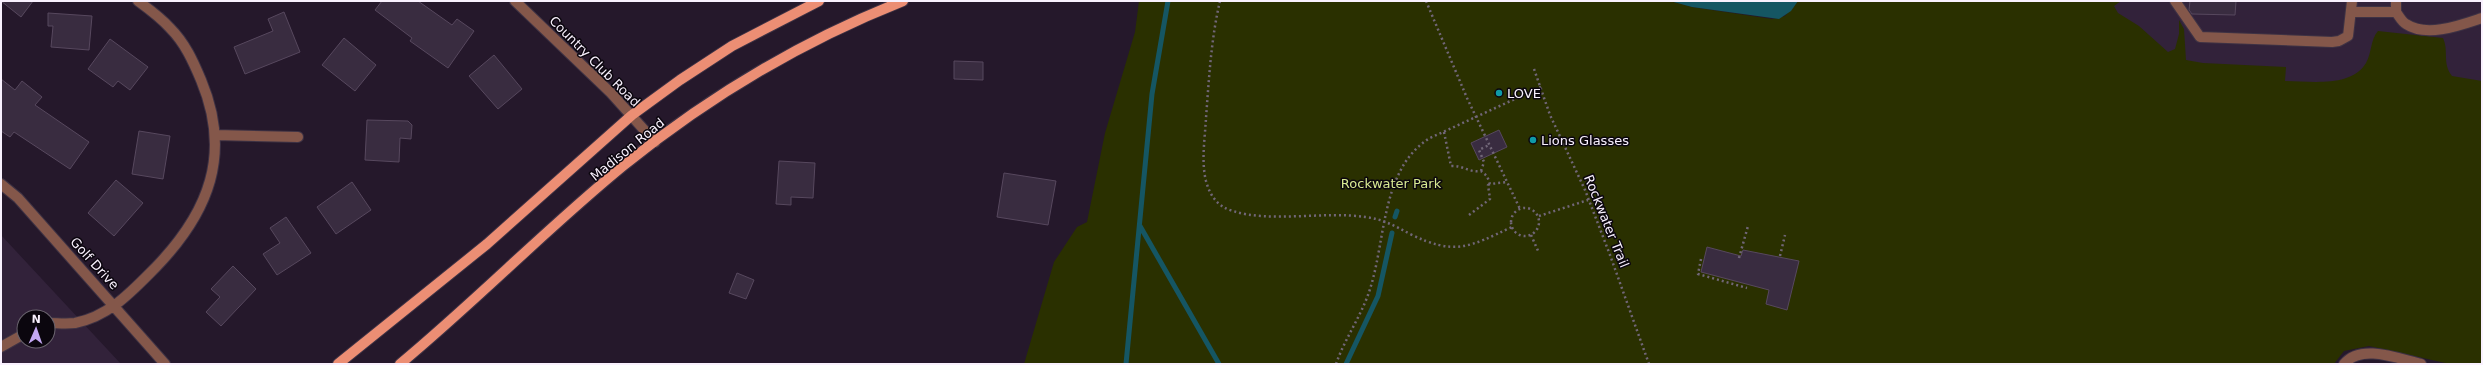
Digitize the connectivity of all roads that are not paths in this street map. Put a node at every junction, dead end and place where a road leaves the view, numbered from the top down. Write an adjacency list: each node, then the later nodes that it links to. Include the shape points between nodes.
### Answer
1 (138, 1): 12 (street, via 170,27 191,56 211,109)
2 (515, 1): 11 (street, Country Club Road)
3 (819, 1): 11 (main road, Madison Road, via 732,46)
4 (903, 1): 14 (main road, Madison Road, via 816,40 759,71 705,105)
5 (2175, 1): 8 (street, via 2200,37 2339,41 2348,36)
6 (2352, 1): 8 (street)
7 (2396, 1): 9 (street)
8 (2352, 12): 9 (street)
9 (2396, 12): 10 (street, via 2405,24 2419,29 2444,28)
10 (2482, 18)
11 (632, 115): 14 (street, Country Club Road); 21 (main road, Madison Road, via 487,244)
12 (216, 135): 13 (street); 16 (street, via 210,186 200,208 167,255)
13 (298, 137)
14 (654, 142): 22 (main road, Madison Road, via 589,196)
15 (1, 184): 16 (street, Golf Drive, via 18,198)
16 (116, 306): 17 (street, via 104,314 86,320); 20 (street, Golf Drive)
17 (56, 324)
18 (16, 339): 19 (street)
19 (1, 347)
20 (165, 364)
21 (338, 364)
22 (400, 364)
23 (2344, 364): 24 (street, via 2352,356 2373,354)
24 (2421, 364)

